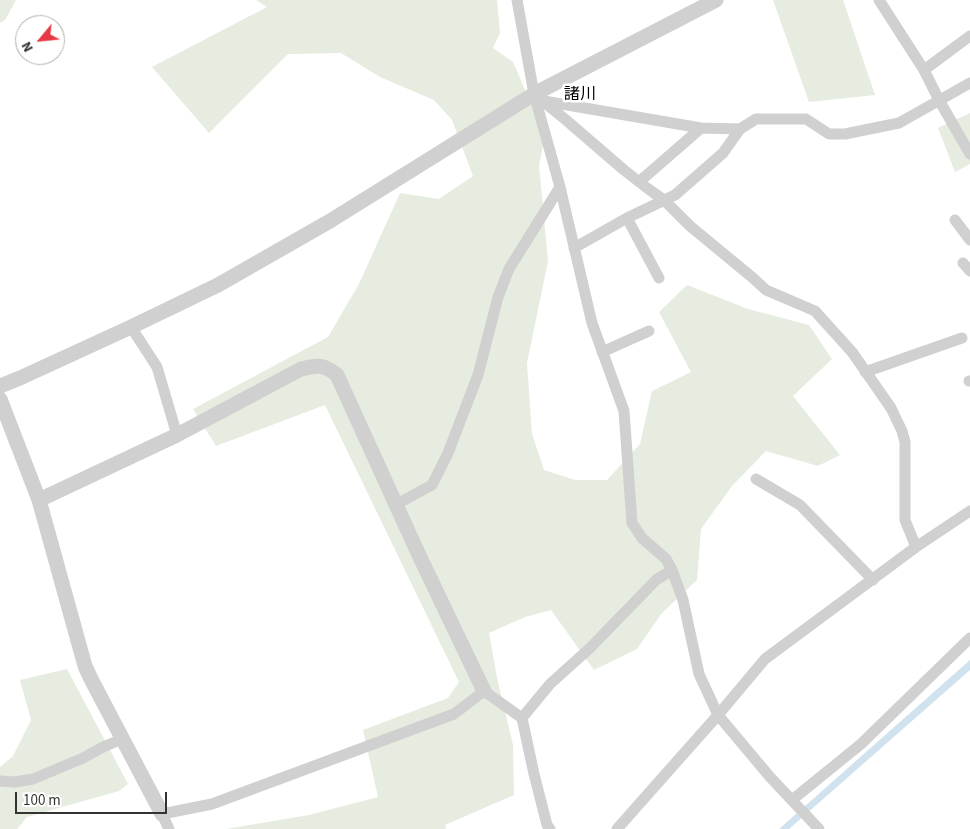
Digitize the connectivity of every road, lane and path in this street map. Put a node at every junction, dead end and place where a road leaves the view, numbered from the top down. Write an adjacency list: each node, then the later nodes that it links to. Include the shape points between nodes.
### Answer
1 (517, 0): 7 (street)
2 (716, 0): 7 (street)
3 (878, 0): 5 (street)
4 (970, 36): 5 (street)
5 (924, 70): 8 (street)
6 (970, 82): 8 (street)
7 (538, 98): 9 (street); 12 (street); 13 (street); 20 (street, via 218,285)
8 (939, 100): 10 (street, via 899,123 845,134 829,134 806,119 756,119); 11 (street)
9 (701, 128): 10 (street); 12 (street)
10 (740, 129): 14 (street, via 723,153 675,195)
11 (970, 154)
12 (640, 182): 14 (street)
13 (560, 187): 18 (street); 30 (street, via 509,269 498,296 478,375 432,485)
14 (664, 200): 15 (street); 24 (street, via 766,290 815,311 852,352)
15 (627, 218): 18 (street); 19 (street)
16 (955, 220): 17 (street)
17 (970, 240)
18 (574, 248): 23 (street)
19 (659, 278)
20 (131, 327): 25 (street); 27 (street, via 157,368)
21 (649, 331): 23 (street)
22 (962, 338): 24 (street)
23 (602, 352): 33 (street, via 624,411 632,523 642,538 666,559)
24 (865, 372): 32 (street, via 891,408 902,431 905,442 905,520)
25 (0, 386)
26 (0, 399): 29 (street)
27 (177, 435): 29 (street); 30 (street, via 301,370 314,366 330,368 337,375)
28 (756, 479): 34 (street, via 800,505)
29 (39, 500): 39 (street, via 85,666)
30 (395, 505): 36 (street)
31 (970, 510): 32 (street)
32 (916, 547): 34 (street)
33 (672, 570): 37 (street, via 683,600 698,674); 38 (street, via 656,580 550,684)
34 (873, 580): 37 (street, via 765,659)
35 (970, 638): 41 (street, via 861,744)
36 (484, 692): 38 (street); 42 (street, via 454,714 212,804)
37 (718, 715): 41 (street); 45 (street)
38 (522, 718): 44 (street)
39 (122, 739): 40 (street, via 33,779); 42 (street)
40 (0, 781)
41 (792, 800): 46 (street)
42 (162, 814): 43 (street)
43 (169, 829)
44 (550, 829)
45 (617, 829)
46 (819, 829)

